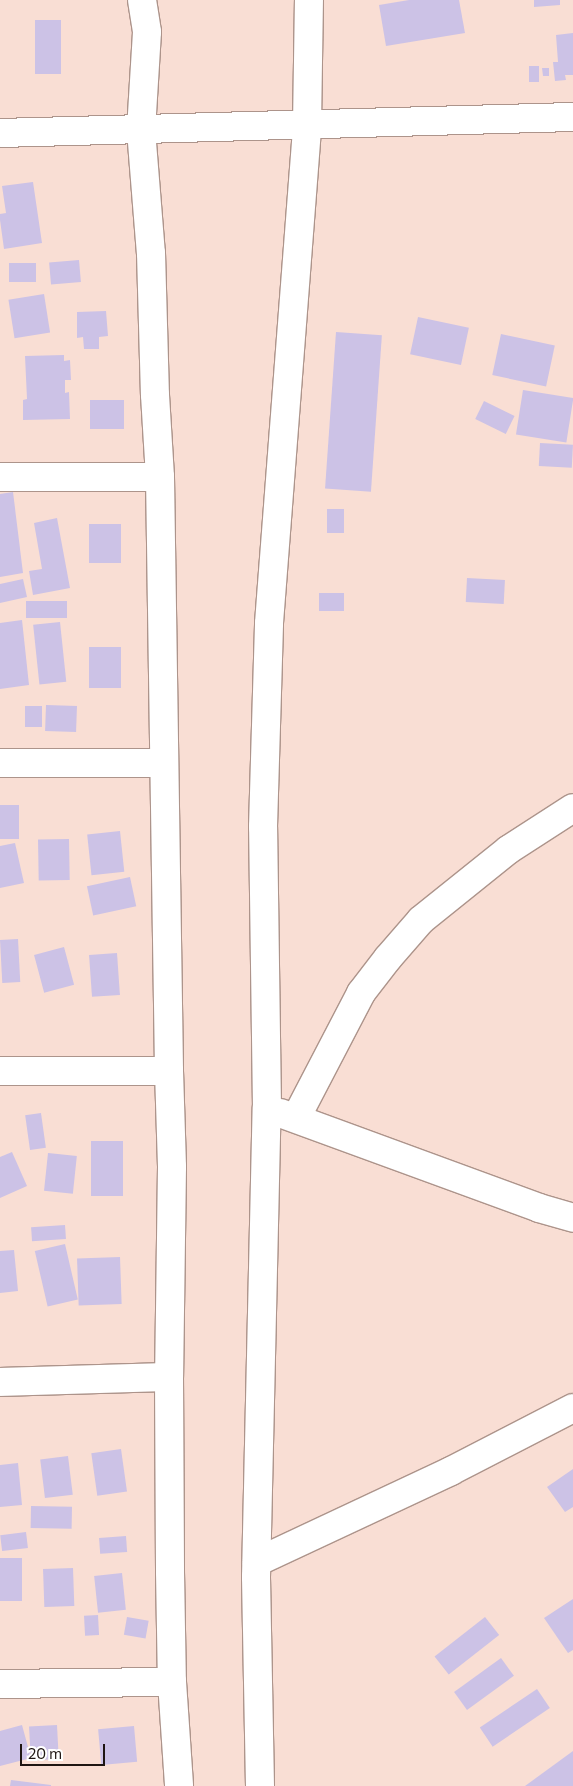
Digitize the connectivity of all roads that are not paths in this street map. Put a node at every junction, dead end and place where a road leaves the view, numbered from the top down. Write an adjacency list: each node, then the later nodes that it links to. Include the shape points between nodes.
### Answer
1 (142, 0): 5 (street)
2 (309, 0): 4 (street)
3 (573, 117): 4 (street)
4 (307, 125): 5 (street); 14 (street, via 269,623 262,827)
5 (150, 130): 6 (street); 8 (street, via 151,253)
6 (0, 134)
7 (0, 477): 8 (street)
8 (160, 478): 10 (street)
9 (0, 763): 10 (street)
10 (164, 763): 13 (street)
11 (573, 808): 15 (street, via 508,850 414,928 361,993)
12 (0, 1071): 13 (street)
13 (168, 1071): 17 (street, via 172,1167)
14 (267, 1108): 15 (street); 20 (street)
15 (296, 1118): 16 (street)
16 (573, 1218)
17 (169, 1377): 18 (street); 21 (street)
18 (0, 1382)
19 (573, 1408): 20 (street, via 450,1471)
20 (257, 1562): 24 (street)
21 (172, 1682): 22 (street); 23 (street)
22 (0, 1684)
23 (179, 1786)
24 (260, 1786)

